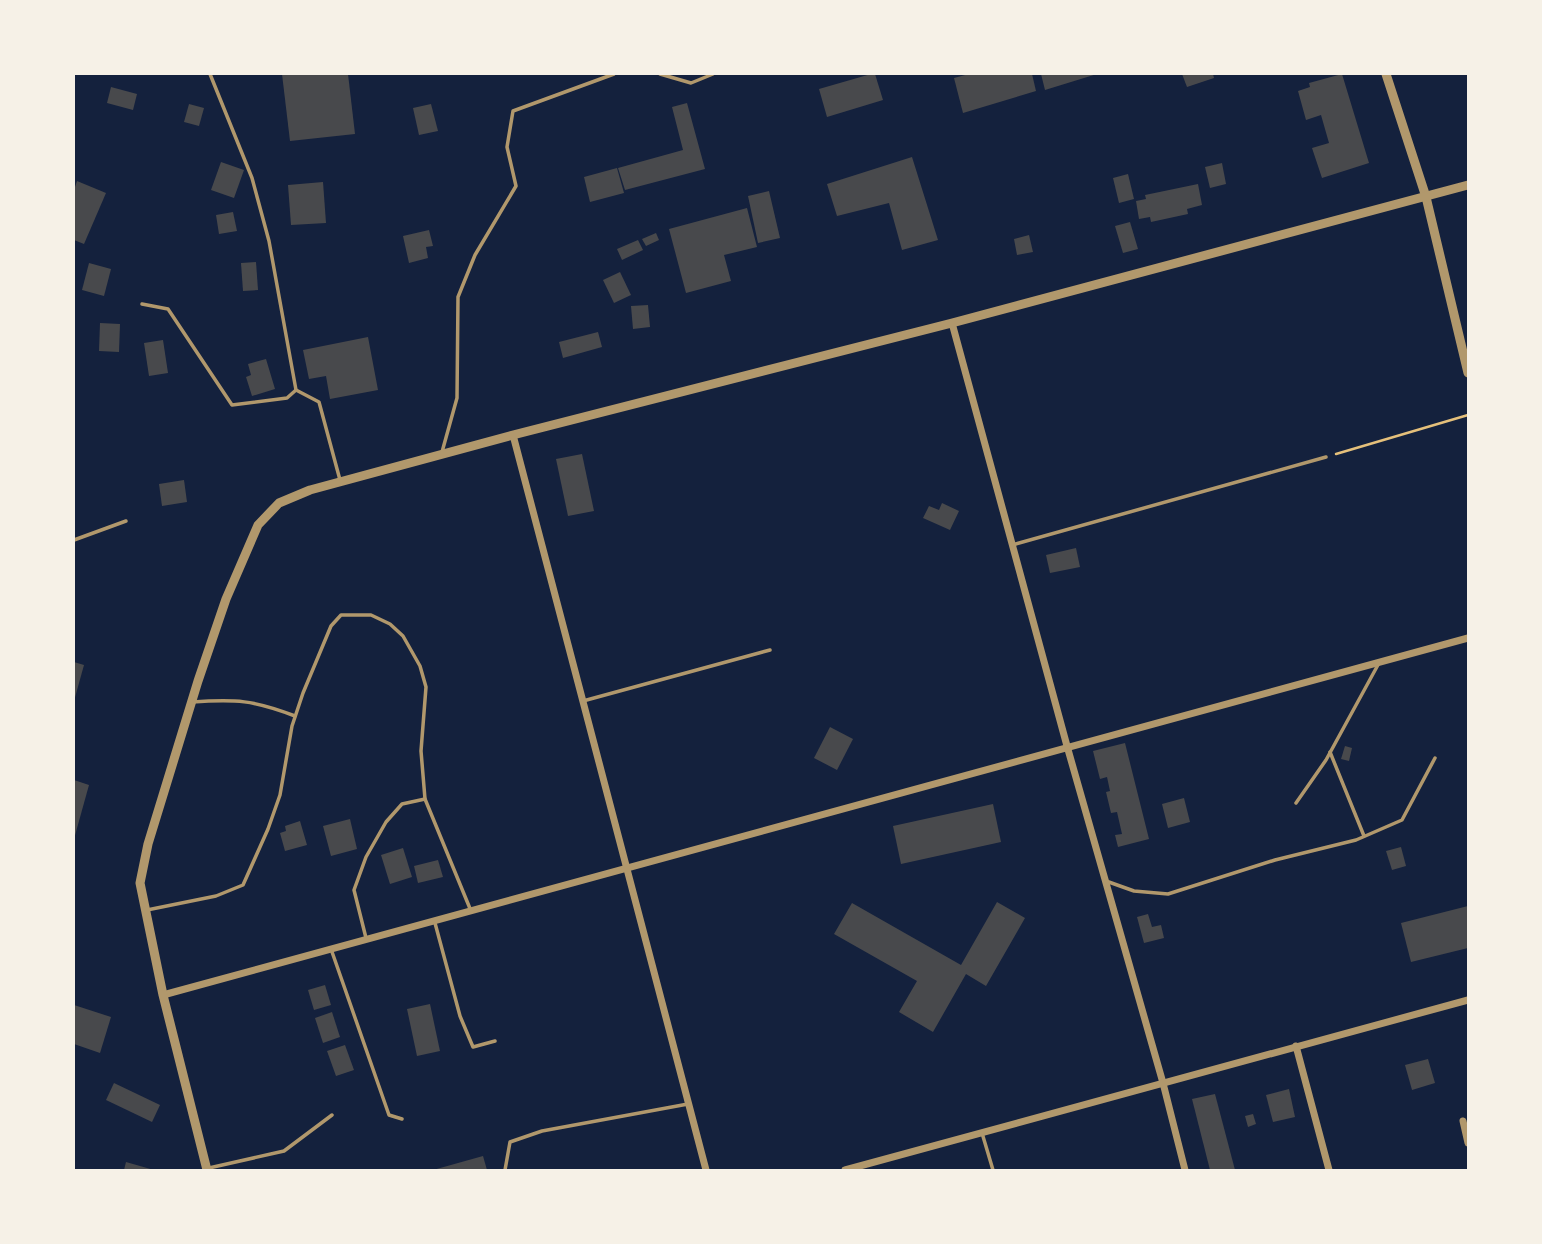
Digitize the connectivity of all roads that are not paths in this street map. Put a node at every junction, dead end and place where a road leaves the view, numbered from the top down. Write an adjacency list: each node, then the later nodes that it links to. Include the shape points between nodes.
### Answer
1 (210, 74): 11 (lane, via 252,178 269,241)
2 (614, 74): 13 (lane, via 513,111 507,147 516,186 475,256 458,296 457,398)
3 (660, 74): 4 (lane, via 691,83)
4 (713, 74)
5 (1386, 74): 7 (street)
6 (1468, 185): 7 (street)
7 (1426, 197): 9 (street); 10 (street)
8 (142, 304): 11 (lane, via 168,309 232,405 286,398)
9 (952, 323): 12 (street); 18 (street)
10 (1468, 373)
11 (296, 390): 15 (lane, via 319,402)
12 (513, 435): 13 (street); 22 (street)
13 (441, 454): 15 (street)
14 (1326, 457): 18 (lane)
15 (341, 481): 23 (street, via 279,503 258,525 226,599)
16 (126, 521): 17 (lane)
17 (74, 540)
18 (1012, 545): 25 (street)
19 (1468, 638): 21 (street)
20 (770, 650): 22 (lane)
21 (1380, 661): 25 (street); 26 (lane)
22 (583, 701): 31 (street)
23 (191, 702): 24 (lane, via 235,699); 33 (street, via 148,844 140,883)
24 (295, 716): 28 (lane, via 331,626 341,615 371,615 390,624 403,636 426,687 421,751); 33 (lane, via 280,795 243,885 216,896)
25 (1067, 746): 31 (street); 32 (street)
26 (1329, 752): 29 (lane); 30 (lane)
27 (1435, 758): 30 (lane, via 1402,820)
28 (425, 799): 34 (lane); 36 (lane, via 402,804 366,856 354,890)
29 (1296, 803)
30 (1364, 836): 32 (lane, via 1168,894 1134,891)
31 (626, 868): 34 (street); 43 (street)
32 (1105, 880): 42 (street)
33 (145, 911): 38 (street)
34 (471, 911): 35 (street)
35 (434, 920): 36 (street); 40 (lane, via 460,1016 473,1046)
36 (366, 939): 37 (street)
37 (331, 949): 38 (street); 45 (lane, via 389,1115)
38 (163, 995): 49 (street)
39 (1468, 1000): 41 (street)
40 (495, 1041)
41 (1296, 1046): 42 (street); 55 (street)
42 (1163, 1083): 47 (street); 54 (street)
43 (688, 1104): 50 (lane, via 542,1131 510,1142); 51 (street)
44 (332, 1115): 49 (lane, via 284,1151)
45 (402, 1119)
46 (1463, 1121): 48 (street)
47 (982, 1133): 52 (street); 53 (lane)
48 (1468, 1143)
49 (207, 1170)
50 (505, 1171)
51 (706, 1171)
52 (845, 1171)
53 (993, 1171)
54 (1185, 1171)
55 (1329, 1171)

